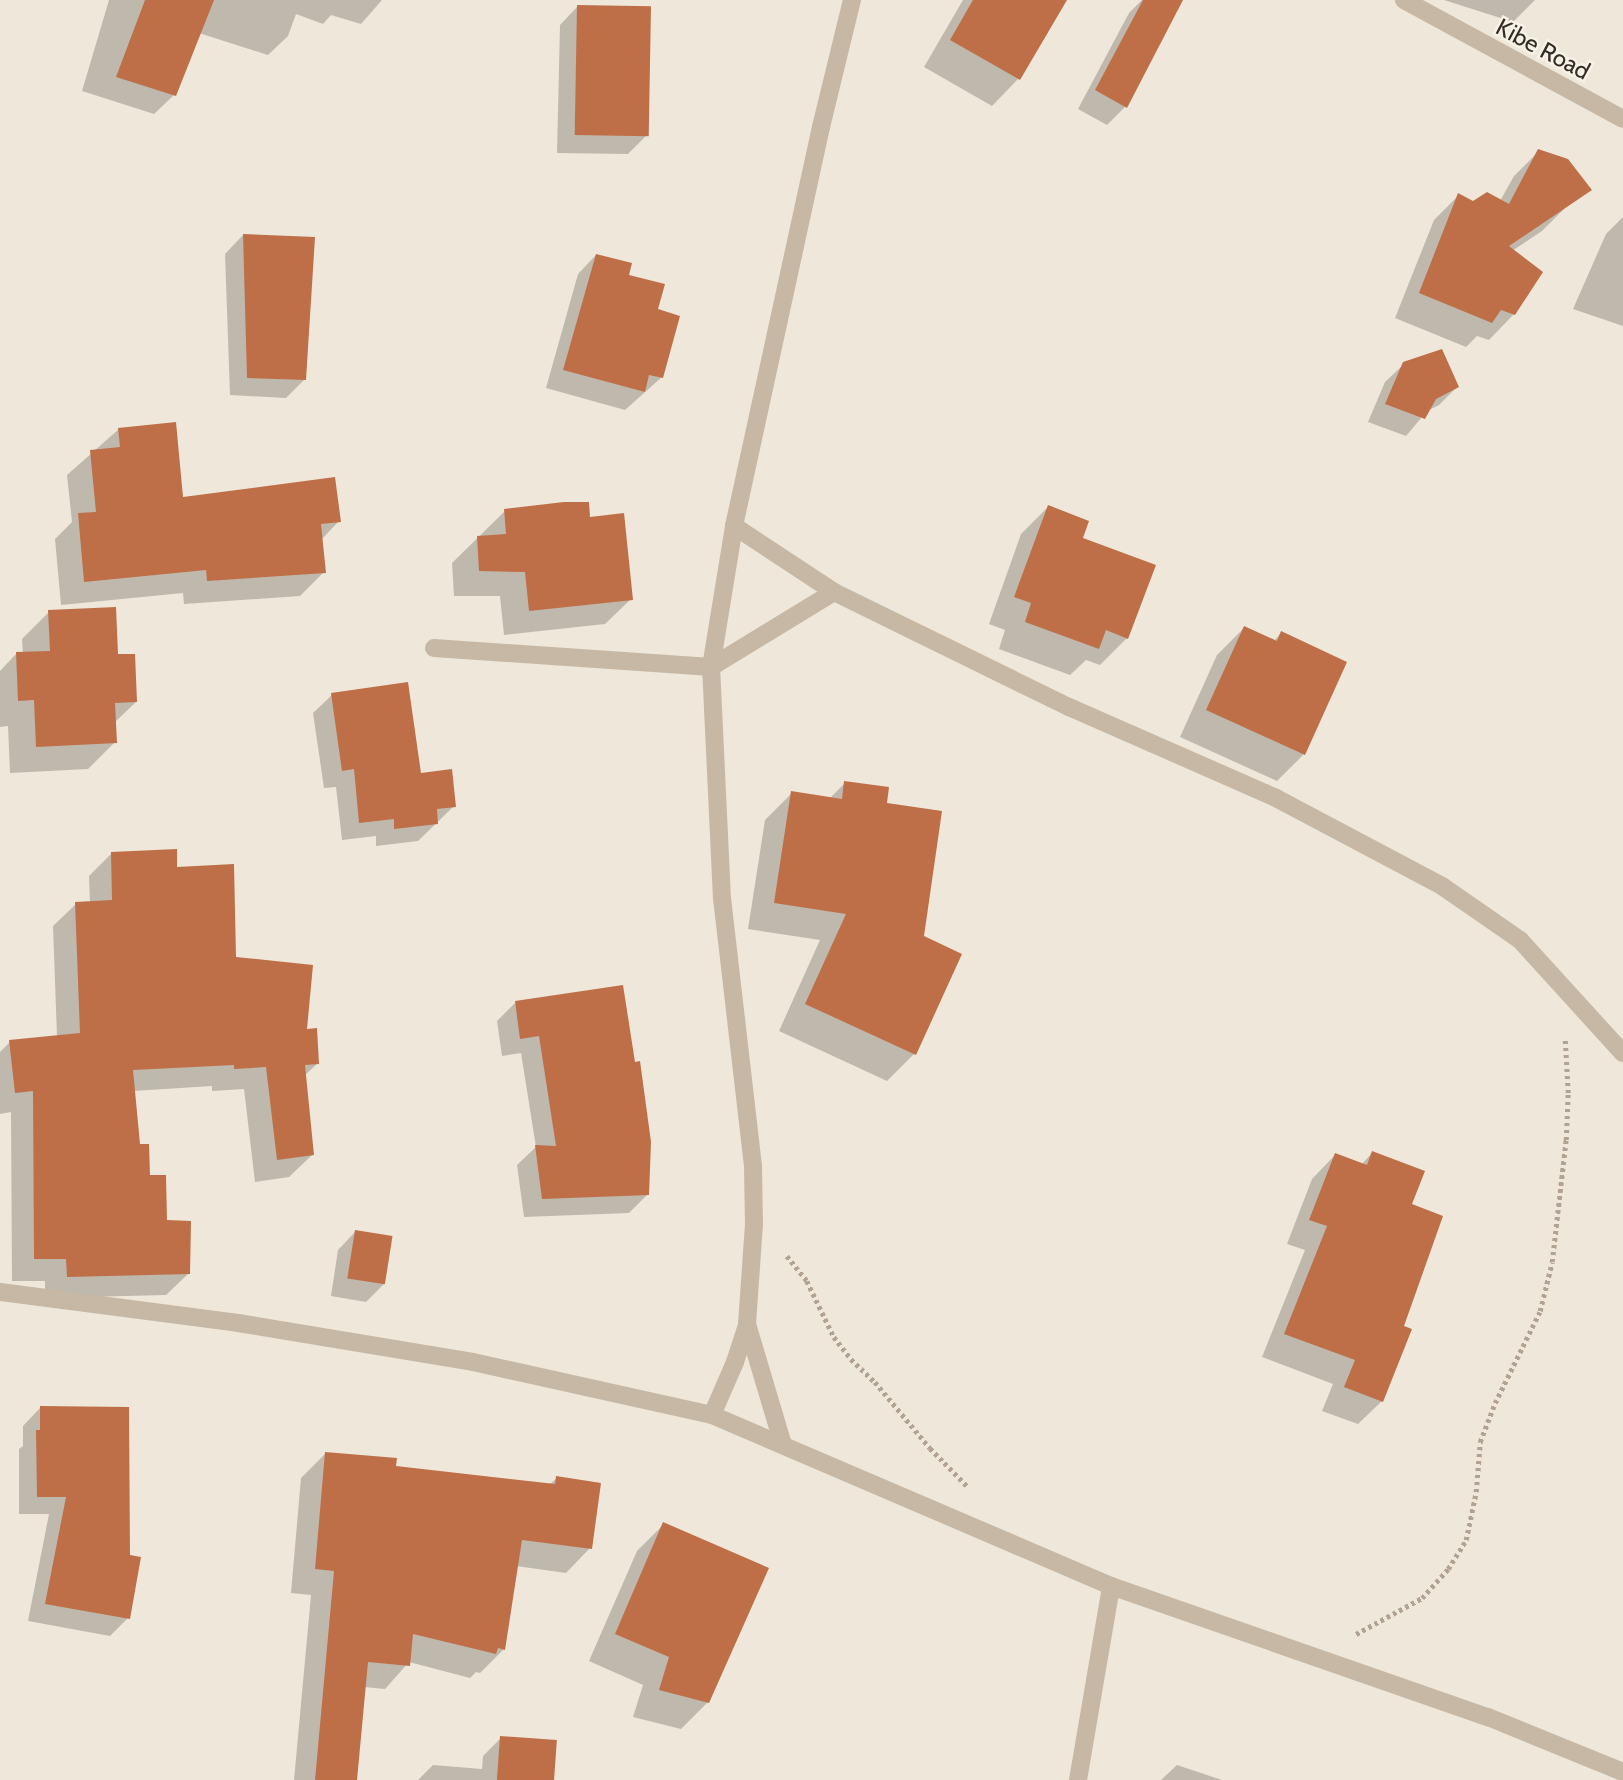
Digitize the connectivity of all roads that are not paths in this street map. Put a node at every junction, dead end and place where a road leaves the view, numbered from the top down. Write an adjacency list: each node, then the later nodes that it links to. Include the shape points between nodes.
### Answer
1 (852, 0): 4 (street)
2 (1404, 0): 3 (street, Kibe Road)
3 (1623, 119)
4 (734, 526): 5 (street); 7 (street)
5 (834, 592): 7 (street); 8 (street, via 1069,706 1276,798 1442,886 1520,940)
6 (434, 648): 7 (street)
7 (711, 667): 10 (street, via 722,899 753,1166)
8 (1623, 1053)
9 (0, 1292): 11 (street, via 473,1362)
10 (747, 1324): 11 (street); 12 (street)
11 (712, 1415): 12 (street)
12 (783, 1445): 13 (street)
13 (1111, 1586): 14 (street, via 1488,1717); 15 (street)
14 (1623, 1772)
15 (1078, 1780)

